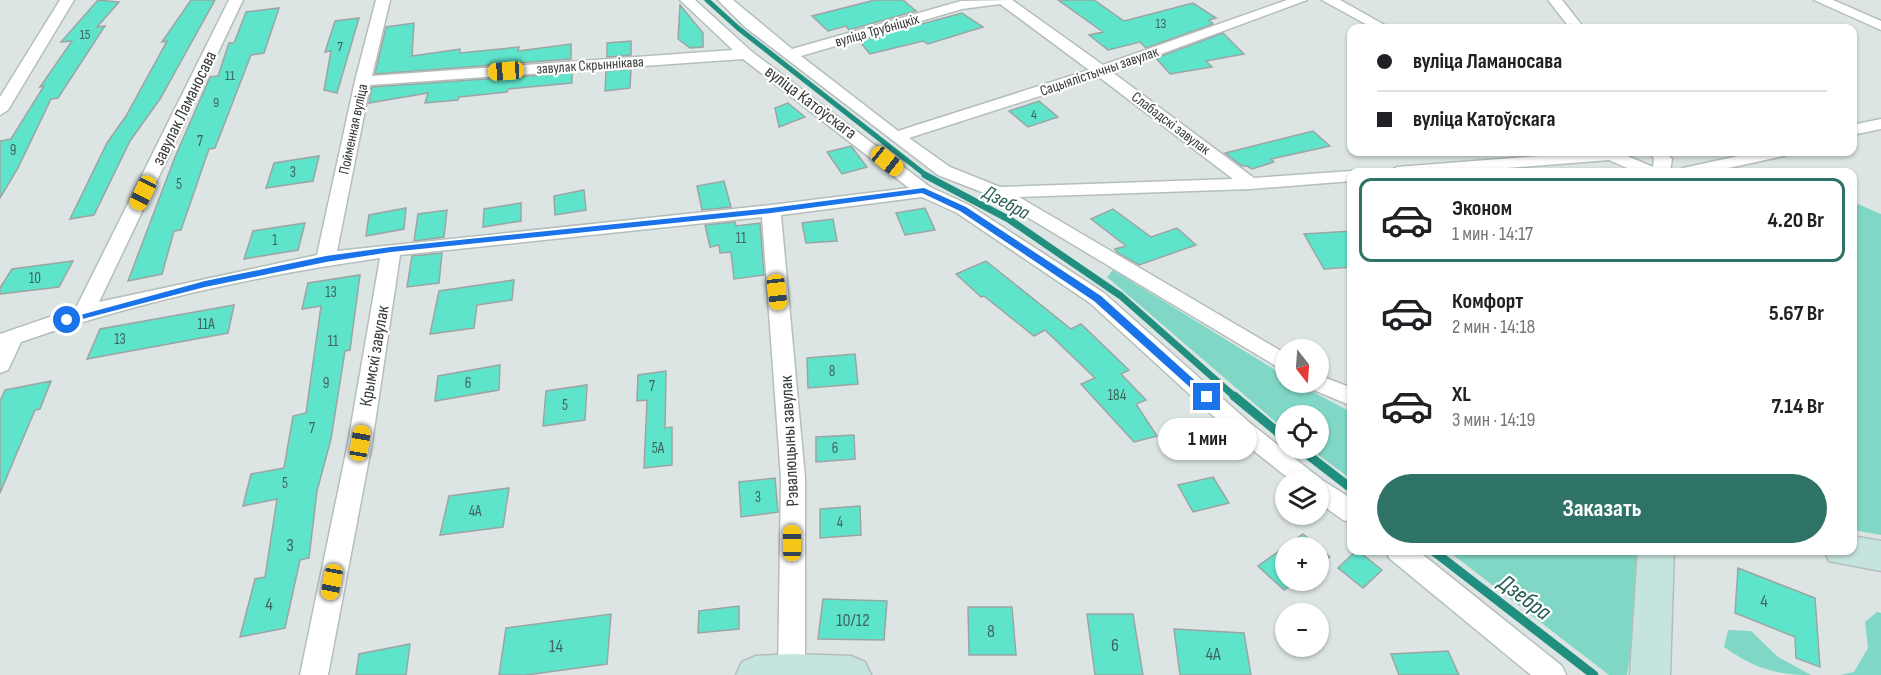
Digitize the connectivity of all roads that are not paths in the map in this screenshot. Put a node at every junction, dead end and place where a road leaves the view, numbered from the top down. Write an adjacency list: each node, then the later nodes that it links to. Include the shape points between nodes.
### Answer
1 (67, 0): 18 (street)
2 (236, 0): 35 (street, завулак Ламаносава)
3 (383, 0): 17 (street, Пойменная вуліца)
4 (687, 0): 14 (street, вуліца Катоўскага)
5 (727, 0): 15 (street, вуліца Катоўскага, via 750,24)
6 (1001, 0): 15 (street, вуліца Трубніцкіх, via 961,6); 16 (street, Слабадскі завулак)
7 (1300, 0): 16 (street, Сацыялістычны завулак)
8 (1329, 0): 11 (street)
9 (1555, 0): 12 (street)
10 (1821, 0): 13 (street)
11 (1375, 24)
12 (1574, 24)
13 (1881, 26)
14 (746, 54): 17 (street, завулак Скрыннікава); 30 (street, вуліца Катоўскага)
15 (790, 54): 21 (street, вуліца Катоўскага)
16 (1101, 71): 21 (street, Сацыялістычны завулак); 29 (street, Слабадскі завулак)
17 (363, 81): 34 (street, Пойменная вуліца)
18 (0, 110)
19 (1881, 124): 20 (street)
20 (1857, 129)
21 (896, 137): 31 (street, вуліца Катоўскага, via 944,171)
22 (1576, 156): 25 (street)
23 (1615, 156): 26 (street)
24 (1760, 156): 27 (street)
25 (1442, 168)
26 (1641, 168)
27 (1707, 168)
28 (1347, 176): 29 (street)
29 (1250, 184): 31 (street)
30 (924, 191): 32 (street); 41 (street, вуліца Катоўскага, via 963,209 1097,298 1242,429)
31 (998, 192): 37 (street, вуліца Катоўскага)
32 (771, 211): 33 (street); 48 (street, Рэвалюцыны завулак, via 793,478)
33 (391, 250): 34 (street); 49 (street, Крымскі завулак, via 360,443)
34 (326, 259): 35 (street)
35 (84, 313): 36 (street)
36 (7, 340): 38 (street)
37 (1275, 357)
38 (0, 365)
39 (1329, 387): 40 (street)
40 (1347, 396)
41 (1297, 471)
42 (1329, 496): 43 (street)
43 (1347, 509)
44 (1857, 552): 47 (street)
45 (1404, 555): 51 (street)
46 (1656, 555): 52 (street)
47 (1881, 556)
48 (774, 673): 50 (street)
49 (314, 675)
50 (851, 675)
51 (1552, 675)
52 (1650, 675)

